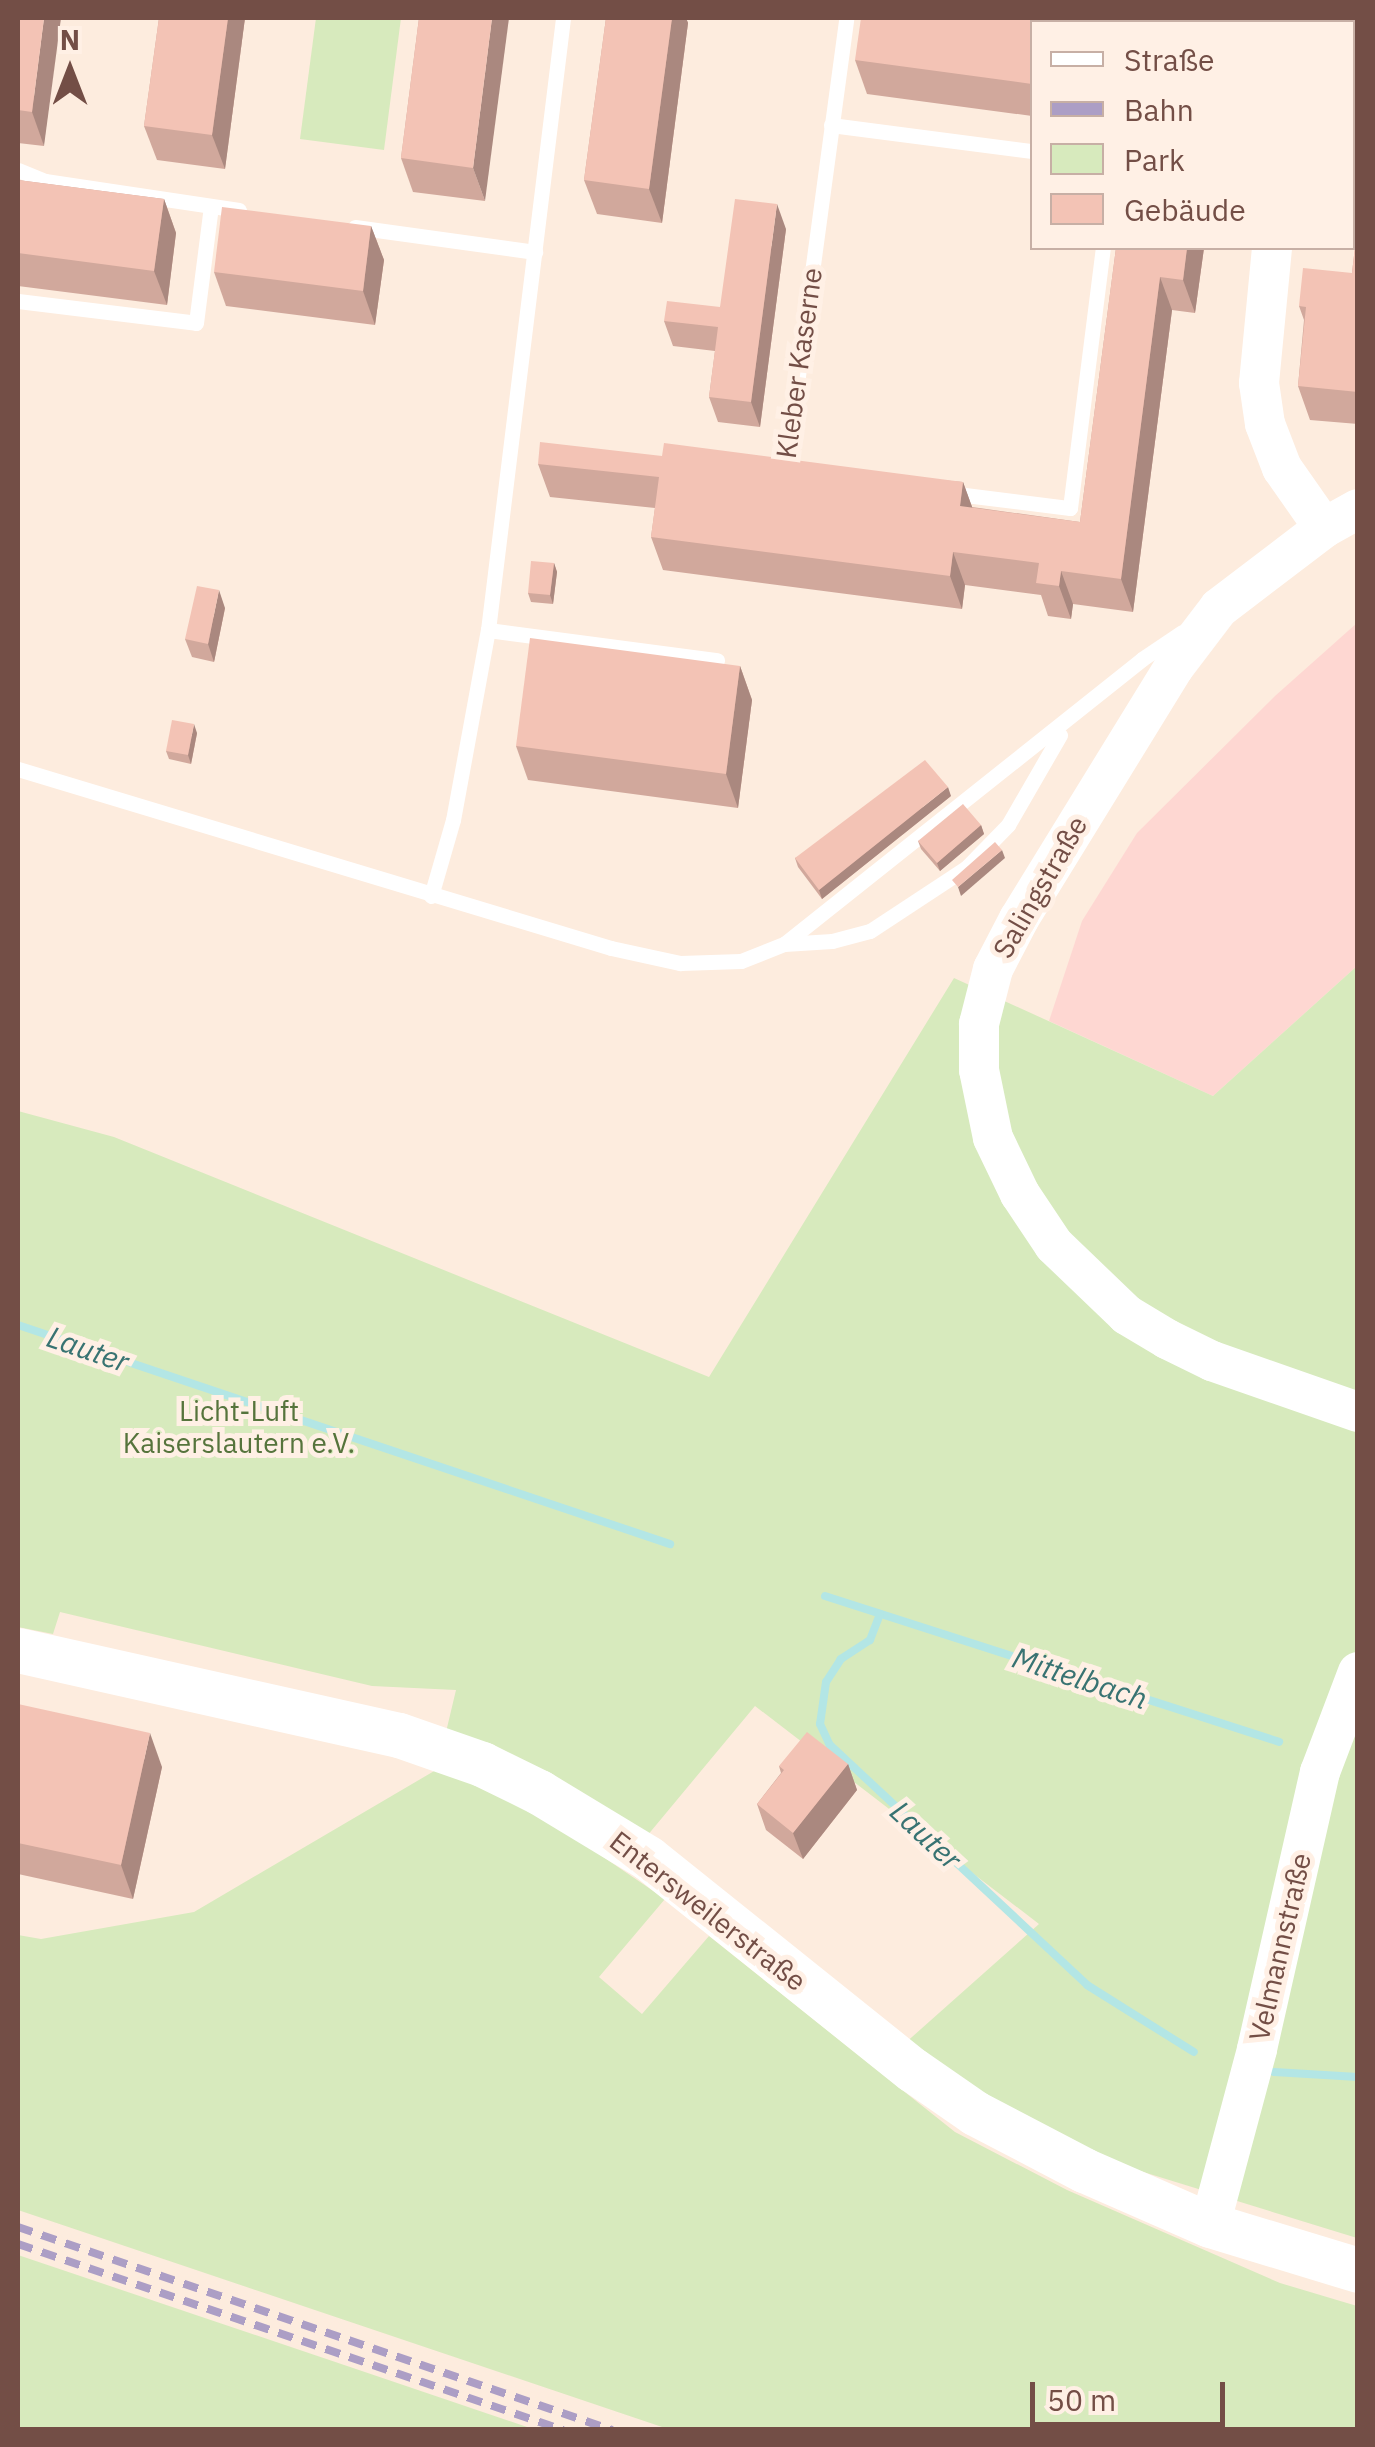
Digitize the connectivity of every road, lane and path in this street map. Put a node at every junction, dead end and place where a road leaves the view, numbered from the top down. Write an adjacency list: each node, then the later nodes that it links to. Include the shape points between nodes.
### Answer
1 (562, 18): 11 (lane)
2 (846, 18): 3 (lane, Kleber Kaserne)
3 (831, 125): 4 (lane); 13 (lane, Kleber Kaserne, via 785,472)
4 (1030, 151)
5 (18, 170): 6 (lane, via 45,181)
6 (212, 206): 7 (lane); 12 (lane, via 196,323)
7 (250, 212)
8 (329, 223): 11 (lane)
9 (1103, 250): 14 (lane, via 1070,508)
10 (1272, 250): 15 (street, via 1259,383 1265,424 1282,468)
11 (535, 252): 17 (lane)
12 (18, 300)
13 (818, 476)
14 (933, 491)
15 (1340, 519): 16 (street, Salingstraße)
16 (1219, 608): 19 (lane, via 1142,659); 23 (street, Salingstraße, via 1142,717 1019,919 994,969 979,1024 979,1070 993,1138 1020,1194 1054,1245 1127,1315 1212,1361)
17 (488, 630): 18 (lane); 21 (lane)
18 (716, 660)
19 (1074, 716): 22 (lane); 22 (lane, via 1008,825 968,867 870,930)
20 (18, 769): 21 (lane)
21 (431, 896): 22 (lane, via 680,963 741,960)
22 (784, 944)
23 (1358, 1412)
24 (18, 1650): 26 (main road, Entersweilerstraße, via 399,1735 482,1764 648,1858 975,2113)
25 (1358, 1672): 26 (street, Velmannstraße, via 1320,1772)
26 (1210, 2224): 27 (main road, Entersweilerstraße)
27 (1358, 2270)

